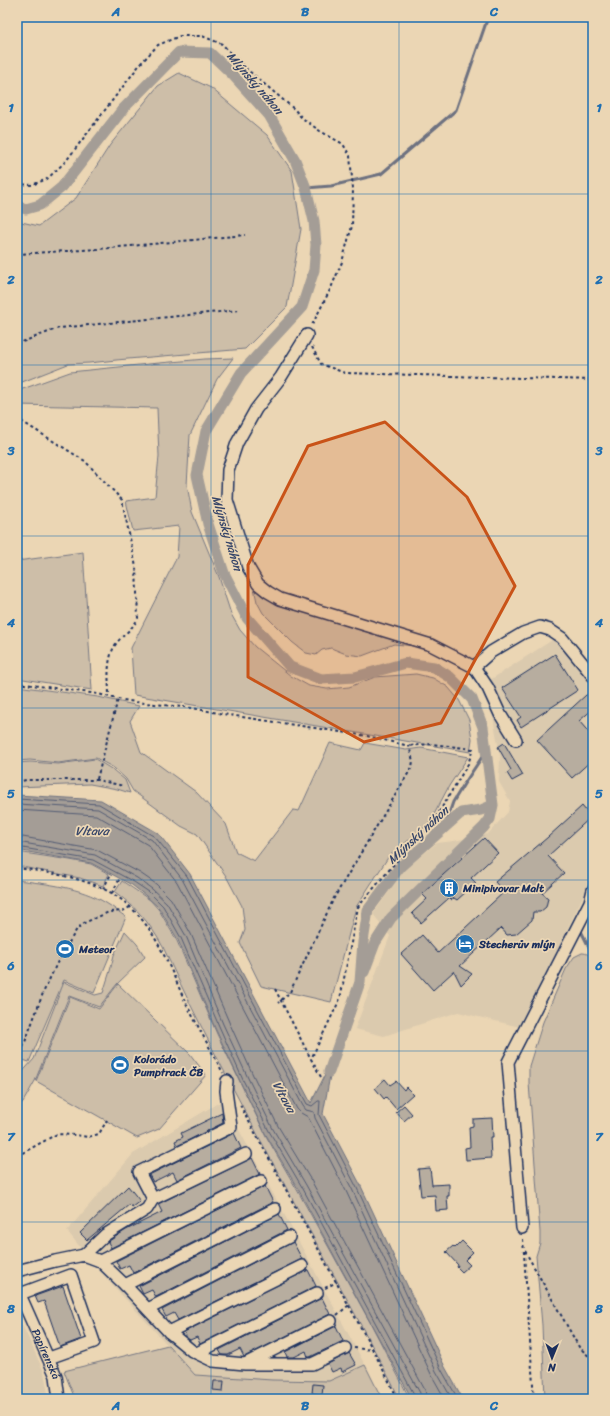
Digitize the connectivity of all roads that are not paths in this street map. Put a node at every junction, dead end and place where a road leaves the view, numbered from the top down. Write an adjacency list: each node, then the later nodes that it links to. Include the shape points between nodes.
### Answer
1 (307, 335): 2 (street, via 281,377 256,409 237,443 228,470 227,500 248,567 258,584 280,599 431,645)
2 (474, 667): 3 (street, via 491,652 523,633 540,627 562,638); 4 (street)
3 (593, 676)
4 (516, 740)
5 (593, 890): 11 (street, via 590,902 508,1062)
6 (227, 1081): 9 (street, via 230,1127 139,1172)
7 (246, 1154): 9 (street)
8 (261, 1181): 14 (street)
9 (153, 1199): 13 (street, via 147,1209 105,1235)
10 (274, 1209): 17 (street)
11 (522, 1228)
12 (289, 1238): 20 (street)
13 (84, 1255): 14 (street); 16 (street)
14 (100, 1261): 17 (street)
15 (302, 1266): 22 (street)
16 (17, 1271)
17 (125, 1285): 20 (street)
18 (19, 1291): 25 (street, Papírenská); 25 (street, via 71,1275 94,1342)
19 (317, 1293): 24 (street)
20 (148, 1309): 22 (street)
21 (331, 1321): 26 (street)
22 (169, 1332): 24 (street)
23 (345, 1348): 26 (street, via 312,1364)
24 (197, 1354): 26 (street, via 213,1361)
25 (49, 1358): 27 (street, Papírenská, via 56,1376)
26 (245, 1364)
27 (59, 1399)

